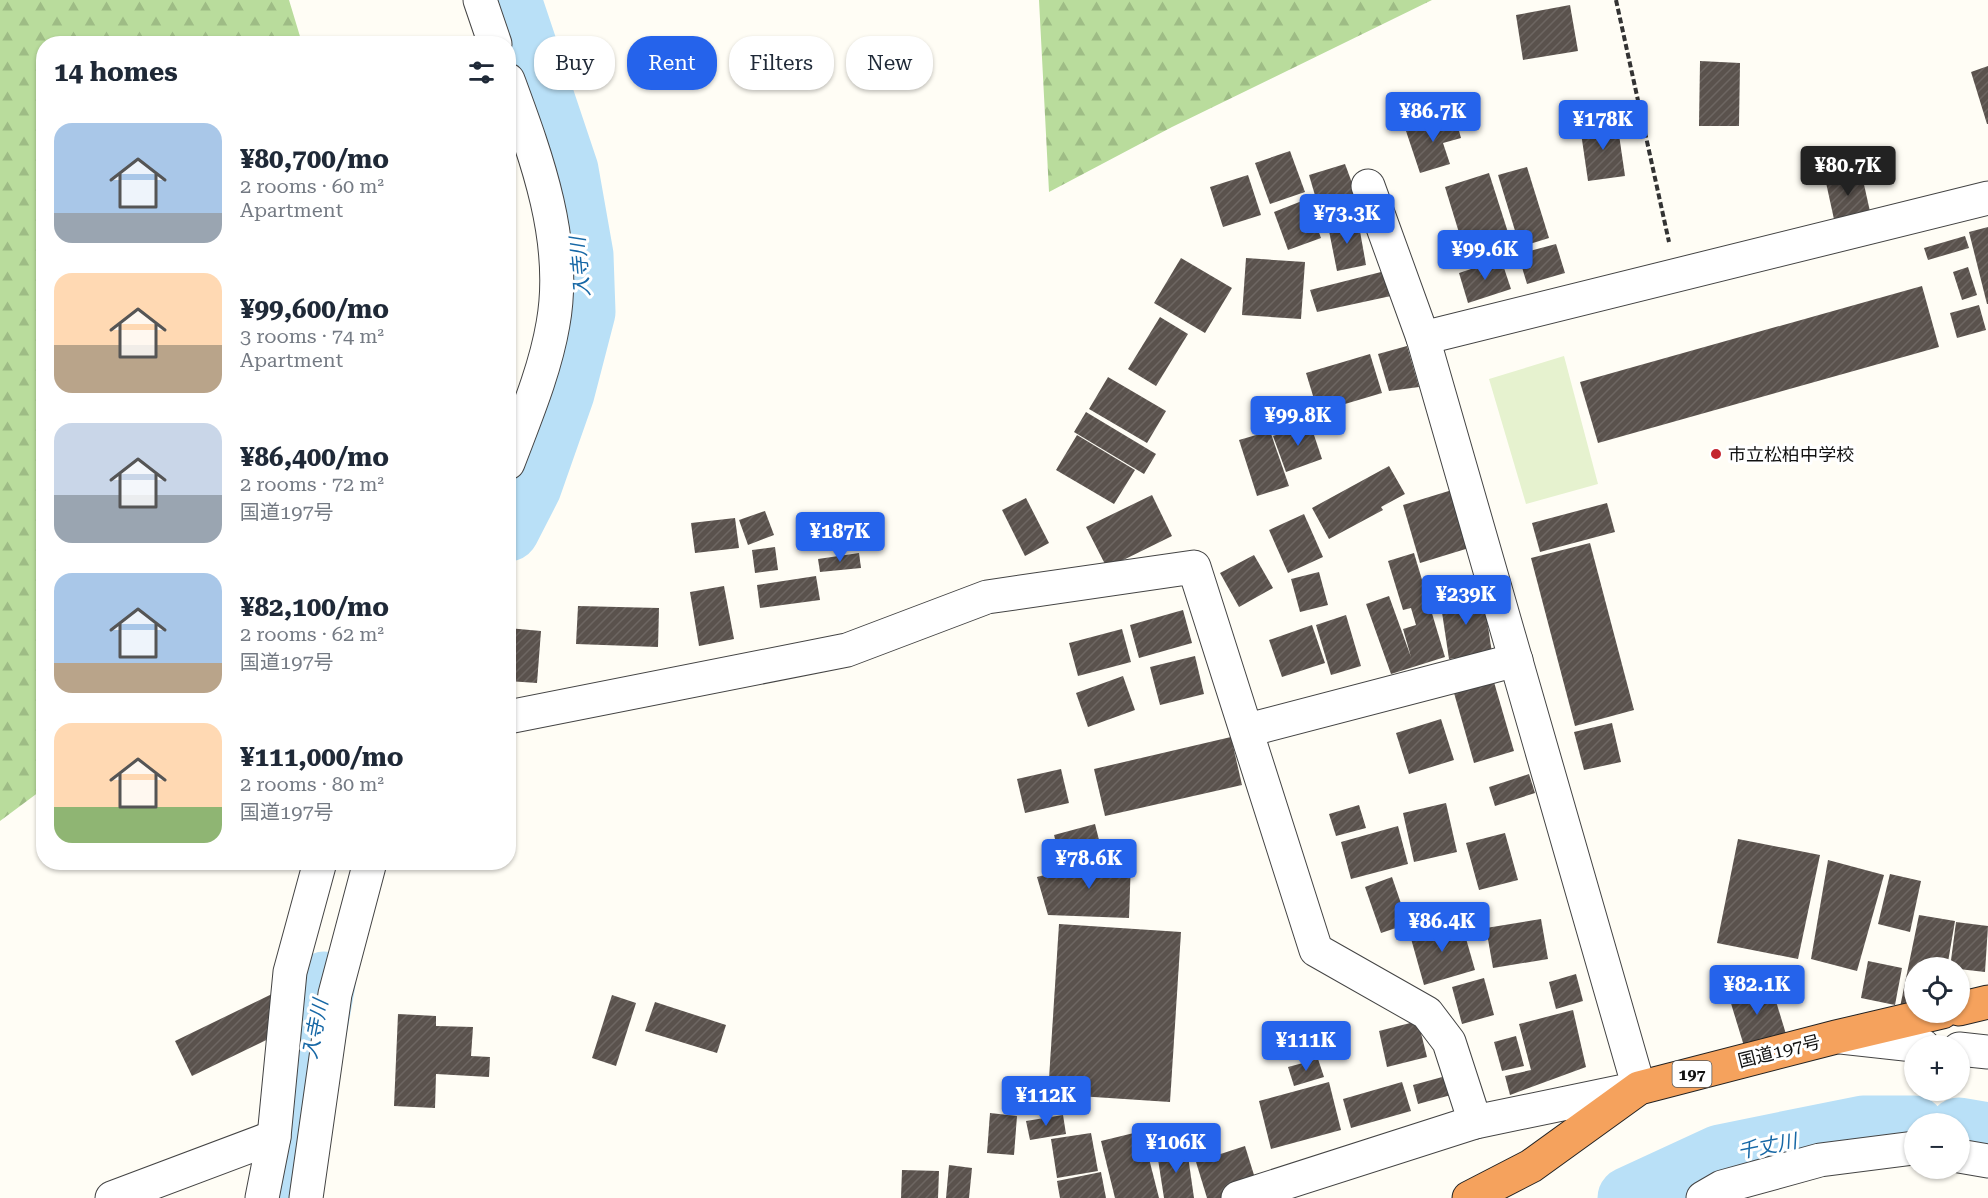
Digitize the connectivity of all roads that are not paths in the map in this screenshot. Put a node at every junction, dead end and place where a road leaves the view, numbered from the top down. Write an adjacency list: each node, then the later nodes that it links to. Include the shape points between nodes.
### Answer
1 (480, 0): 2 (street)
2 (492, 36)
3 (516, 102): 7 (street, via 551,218 556,270 554,323)
4 (1368, 186): 6 (street)
5 (1988, 198): 6 (street)
6 (1424, 338): 8 (street)
7 (516, 442)
8 (1516, 660): 10 (street); 20 (street)
9 (516, 715): 10 (street, via 847,650 987,597 1194,567)
10 (1248, 730): 21 (street, via 1316,950 1427,1013 1449,1042)
11 (318, 870): 22 (street, via 290,972)
12 (368, 870): 28 (street, via 335,994)
13 (1988, 1002): 14 (highway)
14 (1970, 1006)
15 (1904, 1021): 16 (highway, 国道197号 / 197)
16 (1836, 1037): 17 (street); 20 (highway, 国道197号 / 197)
17 (1904, 1044)
18 (1970, 1050): 19 (street)
19 (1988, 1052)
20 (1639, 1088): 21 (street); 30 (highway, 国道197号 / 197, via 1531,1166)
21 (1475, 1122): 29 (street)
22 (274, 1137): 26 (street); 27 (street)
23 (1904, 1149): 31 (street, via 1820,1161 1722,1187)
24 (1970, 1158): 25 (street)
25 (1988, 1161)
26 (112, 1198)
27 (262, 1198)
28 (306, 1198)
29 (1238, 1198)
30 (1469, 1198)
31 (1703, 1198)

